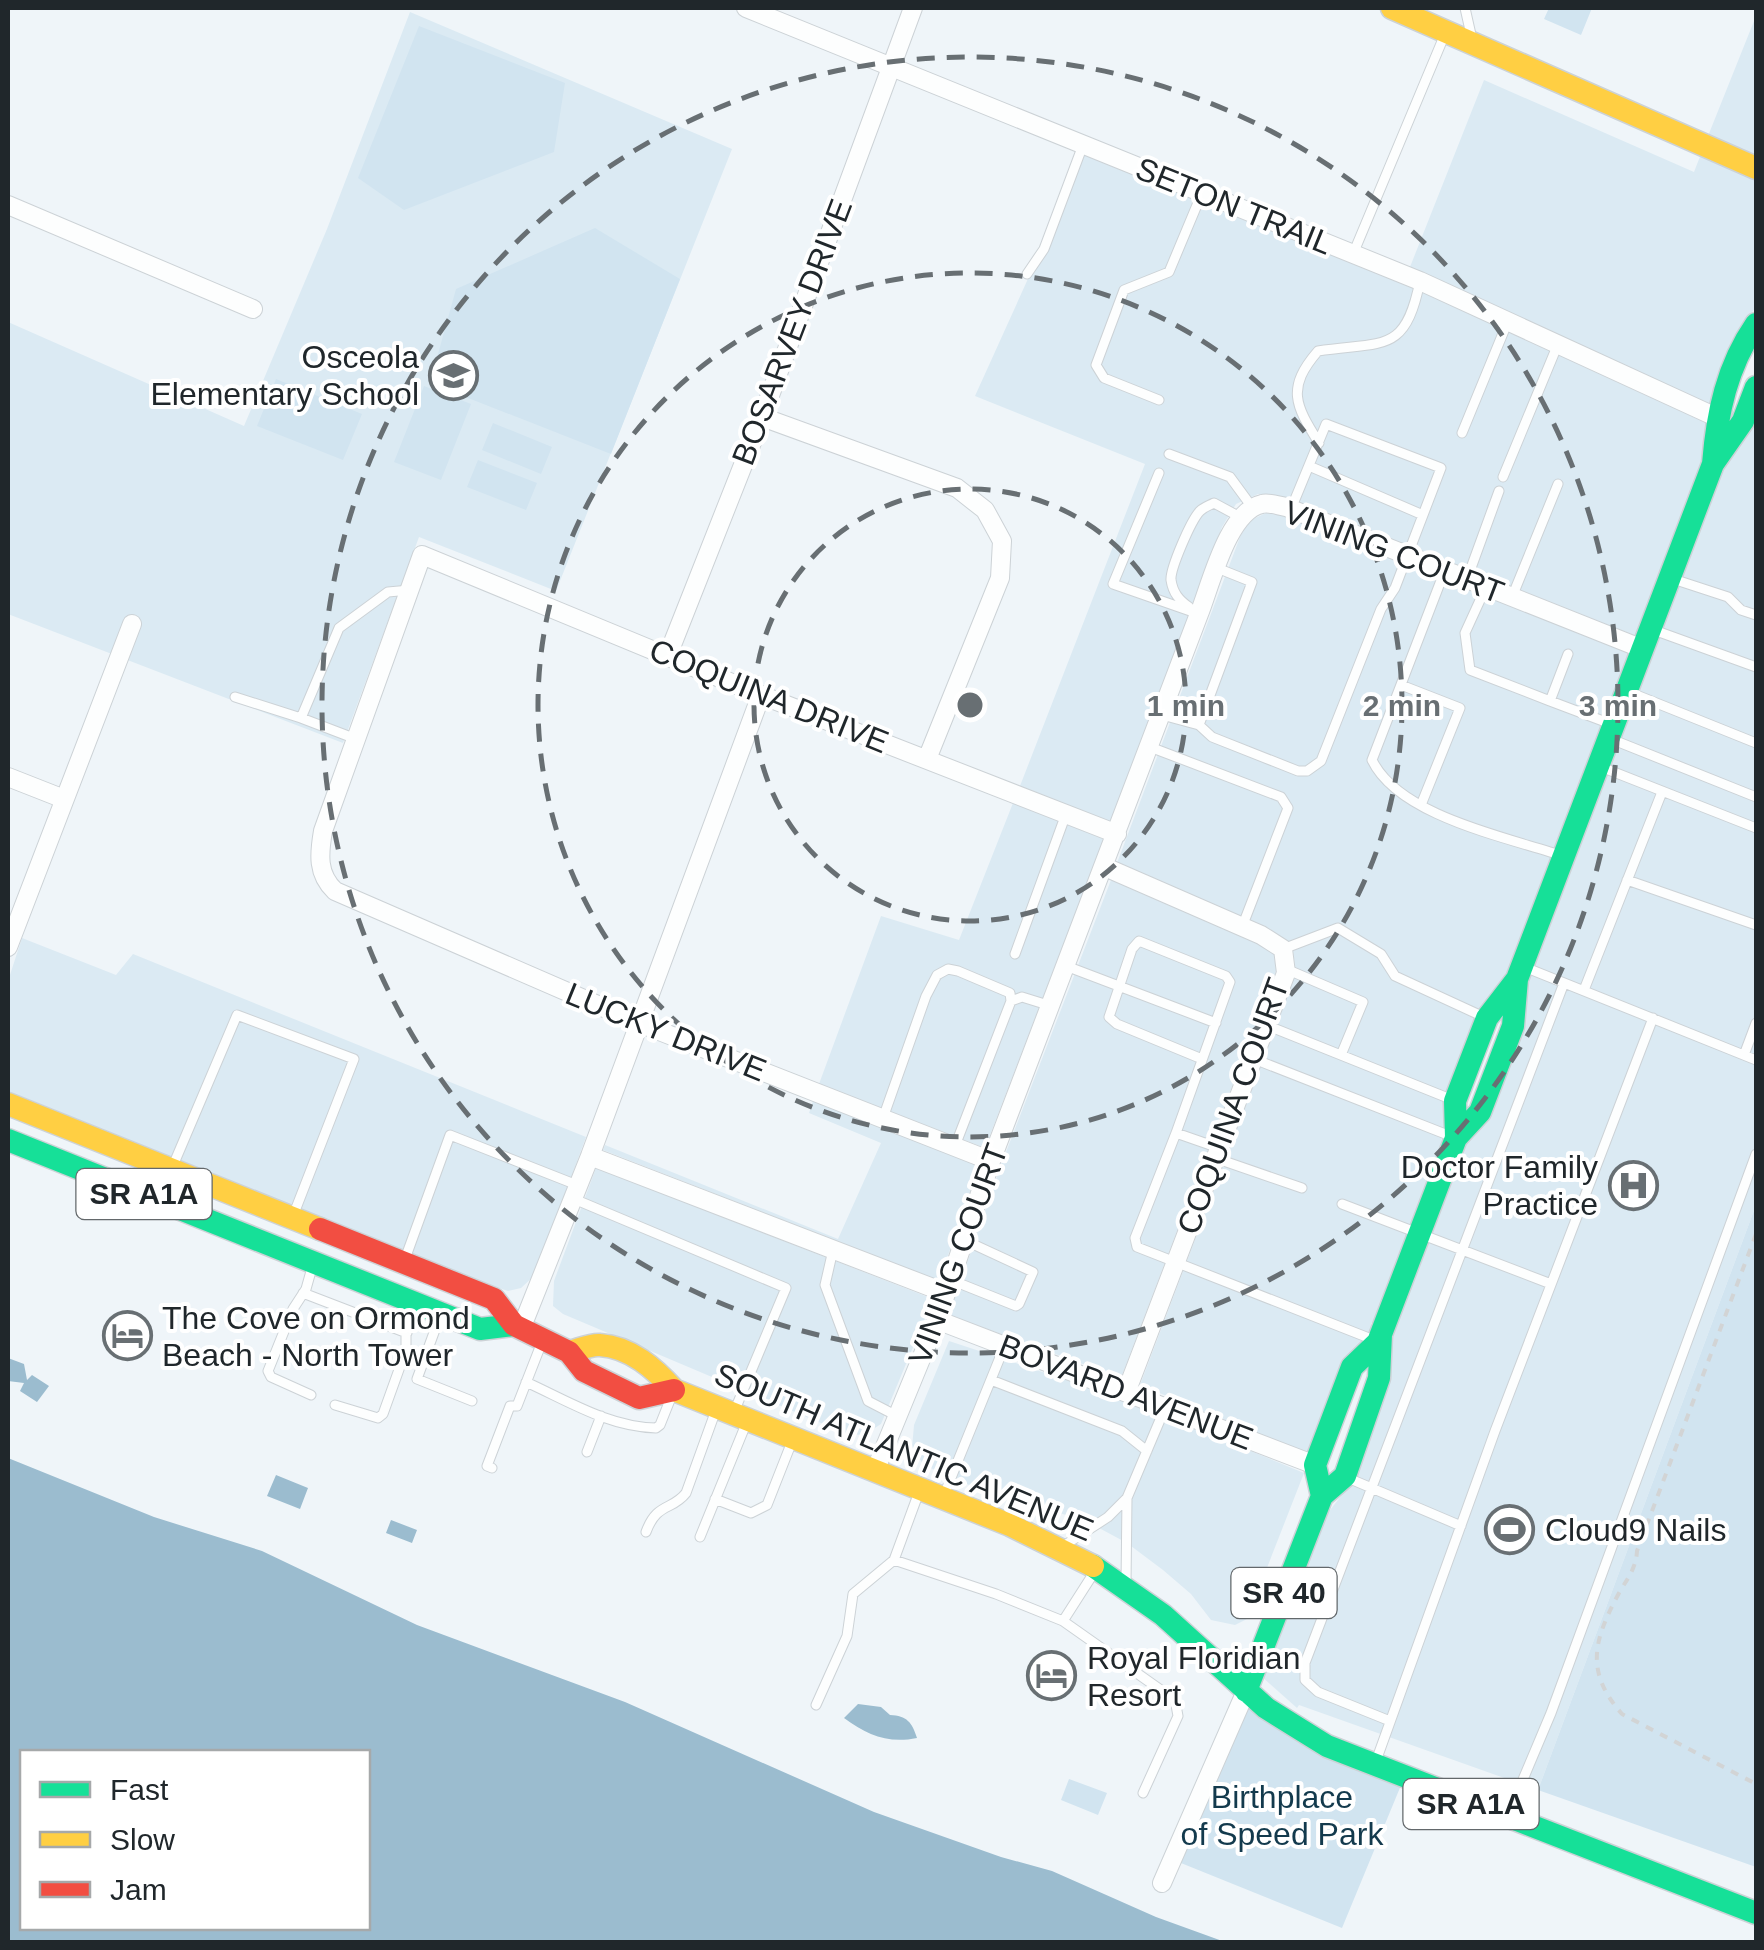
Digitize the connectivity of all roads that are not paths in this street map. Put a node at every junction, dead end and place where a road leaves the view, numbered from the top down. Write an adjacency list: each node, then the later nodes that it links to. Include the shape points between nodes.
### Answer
1 (746, 8): 7 (street, SETON TRAIL)
2 (913, 8): 7 (street, BOSARVEY DRIVE)
3 (1392, 8): 5 (main road)
4 (1464, 8): 6 (lane)
5 (1446, 32): 6 (main road); 12 (lane)
6 (1472, 43): 9 (main road)
7 (891, 67): 8 (street, SETON TRAIL); 21 (street, BOSARVEY DRIVE)
8 (1082, 145): 10 (street, SETON TRAIL); 13 (lane, via 1044,249)
9 (1756, 168)
10 (1202, 193): 12 (street, SETON TRAIL); 20 (lane, via 1169,272 1124,290 1096,366 1104,378)
11 (8, 205): 15 (street)
12 (1353, 254): 14 (street, SETON TRAIL)
13 (1027, 274)
14 (1420, 281): 16 (street, SETON TRAIL); 24 (lane, via 1413,314 1400,334 1386,343 1318,351 1309,362 1299,379 1297,409)
15 (254, 309)
16 (1508, 322): 18 (street, SETON TRAIL); 23 (lane)
17 (1756, 324): 22 (main road, SR 40)
18 (1558, 344): 22 (street, SETON TRAIL); 29 (lane)
19 (1756, 387): 26 (main road, SR 40, via 1743,421)
20 (1159, 400)
21 (762, 417): 48 (street, BOSARVEY DRIVE); 62 (street, via 957,488 986,510 1002,541 1000,578)
22 (1716, 418): 26 (main road, SR 40)
23 (1462, 433)
24 (1319, 442): 27 (lane); 34 (lane, via 1326,424 1441,468)
25 (1170, 454): 33 (lane, via 1230,476)
26 (1713, 464): 38 (main road, SR 40)
27 (1309, 466): 32 (lane); 34 (lane)
28 (1160, 473): 43 (lane, via 1113,584)
29 (1503, 478)
30 (1558, 484): 42 (lane)
31 (1499, 490): 39 (lane)
32 (1291, 509): 33 (street, VINING COURT, via 1263,503); 35 (street, VINING COURT)
33 (1246, 512): 36 (street, VINING COURT); 43 (lane, via 1214,503 1202,508 1171,572 1178,599)
34 (1423, 515): 35 (lane)
35 (1408, 555): 37 (street, VINING COURT); 57 (lane, via 1316,766 1298,771 1212,737)
36 (1217, 568): 43 (street, VINING COURT); 57 (lane, via 1252,582)
37 (1444, 570): 39 (street, VINING COURT); 50 (lane)
38 (1670, 578): 44 (lane, via 1728,597); 46 (main road, SR 40)
39 (1467, 579): 40 (street, VINING COURT)
40 (1486, 586): 42 (street, VINING COURT); 54 (lane, via 1465,633 1470,670)
41 (410, 590): 48 (street, COQUINA DRIVE, via 422,554); 56 (lane, via 388,592 339,628); 59 (street)
42 (1512, 597): 46 (street, VINING COURT)
43 (1199, 614): 55 (street, VINING COURT)
44 (1756, 616)
45 (132, 624): 67 (street)
46 (1646, 639): 49 (lane); 51 (main road, SR 40)
47 (1568, 654): 54 (lane)
48 (668, 655): 52 (street, COQUINA DRIVE)
49 (1756, 668)
50 (1401, 685): 68 (lane, via 1372,760 1400,794); 68 (lane, via 1460,708)
51 (1626, 691): 58 (main road, SR 40); 60 (lane)
52 (761, 695): 62 (street, COQUINA DRIVE); 90 (street)
53 (235, 698): 56 (lane)
54 (1550, 701): 58 (lane)
55 (1162, 715): 57 (lane); 61 (street, VINING COURT)
56 (301, 718): 59 (lane)
57 (1198, 725)
58 (1611, 732): 63 (main road, SR 40); 66 (lane)
59 (356, 740): 90 (street, LUCKY DRIVE, via 323,831 318,858 326,882)
60 (1756, 742)
61 (1150, 747): 71 (street, VINING COURT); 76 (lane, via 1281,797 1288,808)
62 (926, 759): 69 (street, COQUINA DRIVE)
63 (1598, 766): 65 (lane); 72 (main road, SR 40)
64 (8, 777): 67 (street)
65 (1662, 792): 70 (lane); 74 (lane)
66 (1756, 797)
67 (64, 799): 77 (street)
68 (1421, 805): 72 (lane)
69 (1066, 814): 71 (street, COQUINA DRIVE); 79 (lane)
70 (1756, 828)
71 (1118, 834): 73 (street, VINING COURT)
72 (1564, 857): 82 (main road, SR 40)
73 (1105, 867): 76 (street, COQUINA COURT); 80 (street, VINING COURT)
74 (1627, 880): 75 (lane); 85 (lane)
75 (1756, 926)
76 (1242, 927): 78 (street, COQUINA COURT)
77 (8, 948)
78 (1283, 949): 81 (street, COQUINA COURT); 88 (lane, via 1338,928 1380,954 1395,976)
79 (1016, 954)
80 (1066, 966): 84 (lane); 87 (street, VINING COURT)
81 (1286, 970): 93 (street, COQUINA COURT); 94 (lane, via 1363,1002)
82 (1519, 972): 83 (lane); 88 (main road, SR 40); 103 (main road, SR 40, via 1513,1026 1480,1112)
83 (1564, 982): 85 (lane); 117 (lane)
84 (1118, 985): 91 (lane); 91 (lane, via 1132,949 1144,941 1229,978); 96 (lane, via 1108,1012 1112,1020)
85 (1584, 990): 89 (lane)
86 (1012, 1001): 87 (lane, via 1022,997); 101 (lane, via 1010,994 958,971 937,975); 105 (lane)
87 (1051, 1006): 109 (street, VINING COURT)
88 (1487, 1018): 99 (main road, SR 40)
89 (1653, 1018): 95 (lane); 122 (lane)
90 (639, 1023): 101 (street, LUCKY DRIVE); 108 (street)
91 (1216, 1023): 96 (lane)
92 (1756, 1023): 95 (lane)
93 (1266, 1025): 94 (lane); 97 (street, COQUINA COURT)
94 (1341, 1055): 99 (lane)
95 (1744, 1055): 98 (lane)
96 (1202, 1058): 102 (lane)
97 (1253, 1059): 103 (lane); 106 (street, COQUINA COURT)
98 (1756, 1060)
99 (1455, 1101): 103 (main road, SR 40)
100 (8, 1104): 110 (main road, SOUTH ATLANTIC AVENUE / SR A1A)
101 (883, 1118): 105 (street, LUCKY DRIVE)
102 (1176, 1133): 106 (lane); 119 (lane, via 1135,1242 1140,1250)
103 (1456, 1138): 115 (main road, SR 40)
104 (8, 1140): 120 (main road, SOUTH ATLANTIC AVENUE / SR A1A)
105 (955, 1146): 109 (street, LUCKY DRIVE)
106 (1217, 1153): 111 (lane); 119 (street, COQUINA COURT)
107 (1756, 1154): 176 (lane)
108 (590, 1156): 112 (street); 118 (street)
109 (992, 1161): 116 (street, VINING COURT)
110 (171, 1170): 114 (main road, SOUTH ATLANTIC AVENUE / SR A1A); 114 (lane, via 237,1015 354,1059)
111 (1302, 1188)
112 (574, 1191): 121 (lane, via 450,1136); 133 (street); 148 (lane, via 786,1288)
113 (1342, 1204): 115 (lane)
114 (292, 1218): 121 (main road, SOUTH ATLANTIC AVENUE / SR A1A)
115 (1420, 1232): 117 (lane); 136 (main road, SR 40)
116 (964, 1240): 123 (street, VINING COURT); 123 (lane, via 1033,1272 1016,1306)
117 (1463, 1249): 122 (lane); 158 (lane)
118 (833, 1250): 123 (street); 150 (lane, via 824,1285 868,1400)
119 (1176, 1260): 136 (lane); 143 (street, COQUINA COURT)
120 (314, 1262): 124 (lane); 125 (main road, SOUTH ATLANTIC AVENUE / SR A1A)
121 (404, 1262): 133 (main road, SOUTH ATLANTIC AVENUE / SR A1A, via 494,1298)
122 (1552, 1284): 163 (lane)
123 (948, 1287): 130 (street, VINING COURT)
124 (303, 1293): 126 (lane); 144 (lane, via 268,1370 270,1378)
125 (416, 1303): 128 (main road, SOUTH ATLANTIC AVENUE / SR A1A); 134 (lane)
126 (330, 1304): 127 (lane); 129 (lane)
127 (356, 1313): 131 (lane); 132 (lane)
128 (442, 1314): 133 (main road, SOUTH ATLANTIC AVENUE / SR A1A, via 480,1328); 145 (lane, via 417,1379)
129 (326, 1315)
130 (936, 1320): 138 (street, BOVARD AVENUE); 150 (street, VINING COURT)
131 (379, 1322): 134 (lane); 135 (lane)
132 (351, 1326)
133 (517, 1327): 137 (main road, SOUTH ATLANTIC AVENUE / SR A1A)
134 (406, 1333): 146 (lane, via 384,1414 378,1418)
135 (375, 1334)
136 (1379, 1338): 154 (main road, SR 40, via 1352,1367); 157 (main road, SR 40, via 1379,1378)
137 (543, 1340): 139 (main road, SOUTH ATLANTIC AVENUE / SR A1A); 141 (lane)
138 (1005, 1345): 140 (lane); 143 (street, BOVARD AVENUE)
139 (568, 1352): 142 (main road, SOUTH ATLANTIC AVENUE / SR A1A, via 584,1371 639,1398); 142 (main road, SOUTH ATLANTIC AVENUE / SR A1A, via 600,1344 652,1365)
140 (991, 1380): 152 (lane, via 1122,1431); 159 (lane)
141 (526, 1382): 149 (lane); 155 (lane, via 510,1406 487,1466)
142 (674, 1390): 148 (main road, SOUTH ATLANTIC AVENUE / SR A1A); 149 (lane, via 656,1428)
143 (1127, 1390): 147 (street, BOVARD AVENUE)
144 (311, 1395)
145 (472, 1401)
146 (335, 1405)
147 (1166, 1406): 152 (lane); 154 (street, BOVARD AVENUE)
148 (733, 1414): 151 (main road, SOUTH ATLANTIC AVENUE / SR A1A); 162 (lane); 164 (lane, via 682,1499 660,1509)
149 (601, 1416): 153 (lane)
150 (897, 1417): 156 (street, VINING COURT)
151 (794, 1438): 156 (main road, SOUTH ATLANTIC AVENUE / SR A1A); 162 (lane, via 767,1504 751,1514)
152 (1147, 1451): 161 (lane)
153 (587, 1452)
154 (1315, 1464): 160 (main road)
155 (492, 1468)
156 (875, 1471): 159 (main road, SOUTH ATLANTIC AVENUE / SR A1A)
157 (1345, 1476): 158 (lane); 160 (main road, SR 40)
158 (1373, 1490): 163 (lane); 173 (lane, via 1305,1663 1305,1680)
159 (932, 1494): 166 (main road, SOUTH ATLANTIC AVENUE / SR A1A); 167 (lane)
160 (1322, 1496): 171 (main road, SR 40)
161 (1128, 1498): 166 (lane); 169 (lane)
162 (716, 1499): 165 (lane)
163 (1461, 1526): 173 (lane)
164 (646, 1532)
165 (700, 1537)
166 (1059, 1548): 168 (main road, SOUTH ATLANTIC AVENUE / SR A1A)
167 (894, 1560): 170 (lane); 172 (lane, via 853,1594 847,1636)
168 (1097, 1568): 169 (main road, SOUTH ATLANTIC AVENUE / SR A1A); 170 (lane)
169 (1126, 1587): 171 (main road, SOUTH ATLANTIC AVENUE / SR A1A)
170 (1063, 1621): 175 (lane, via 1175,1700 1178,1716)
171 (1246, 1691): 174 (main road, SR A1A, via 1284,1722); 177 (street)
172 (816, 1706)
173 (1390, 1722): 174 (lane)
174 (1374, 1766): 176 (main road, SR A1A)
175 (1143, 1794)
176 (1508, 1818): 178 (main road, SR A1A)
177 (1162, 1883)
178 (1756, 1912)

